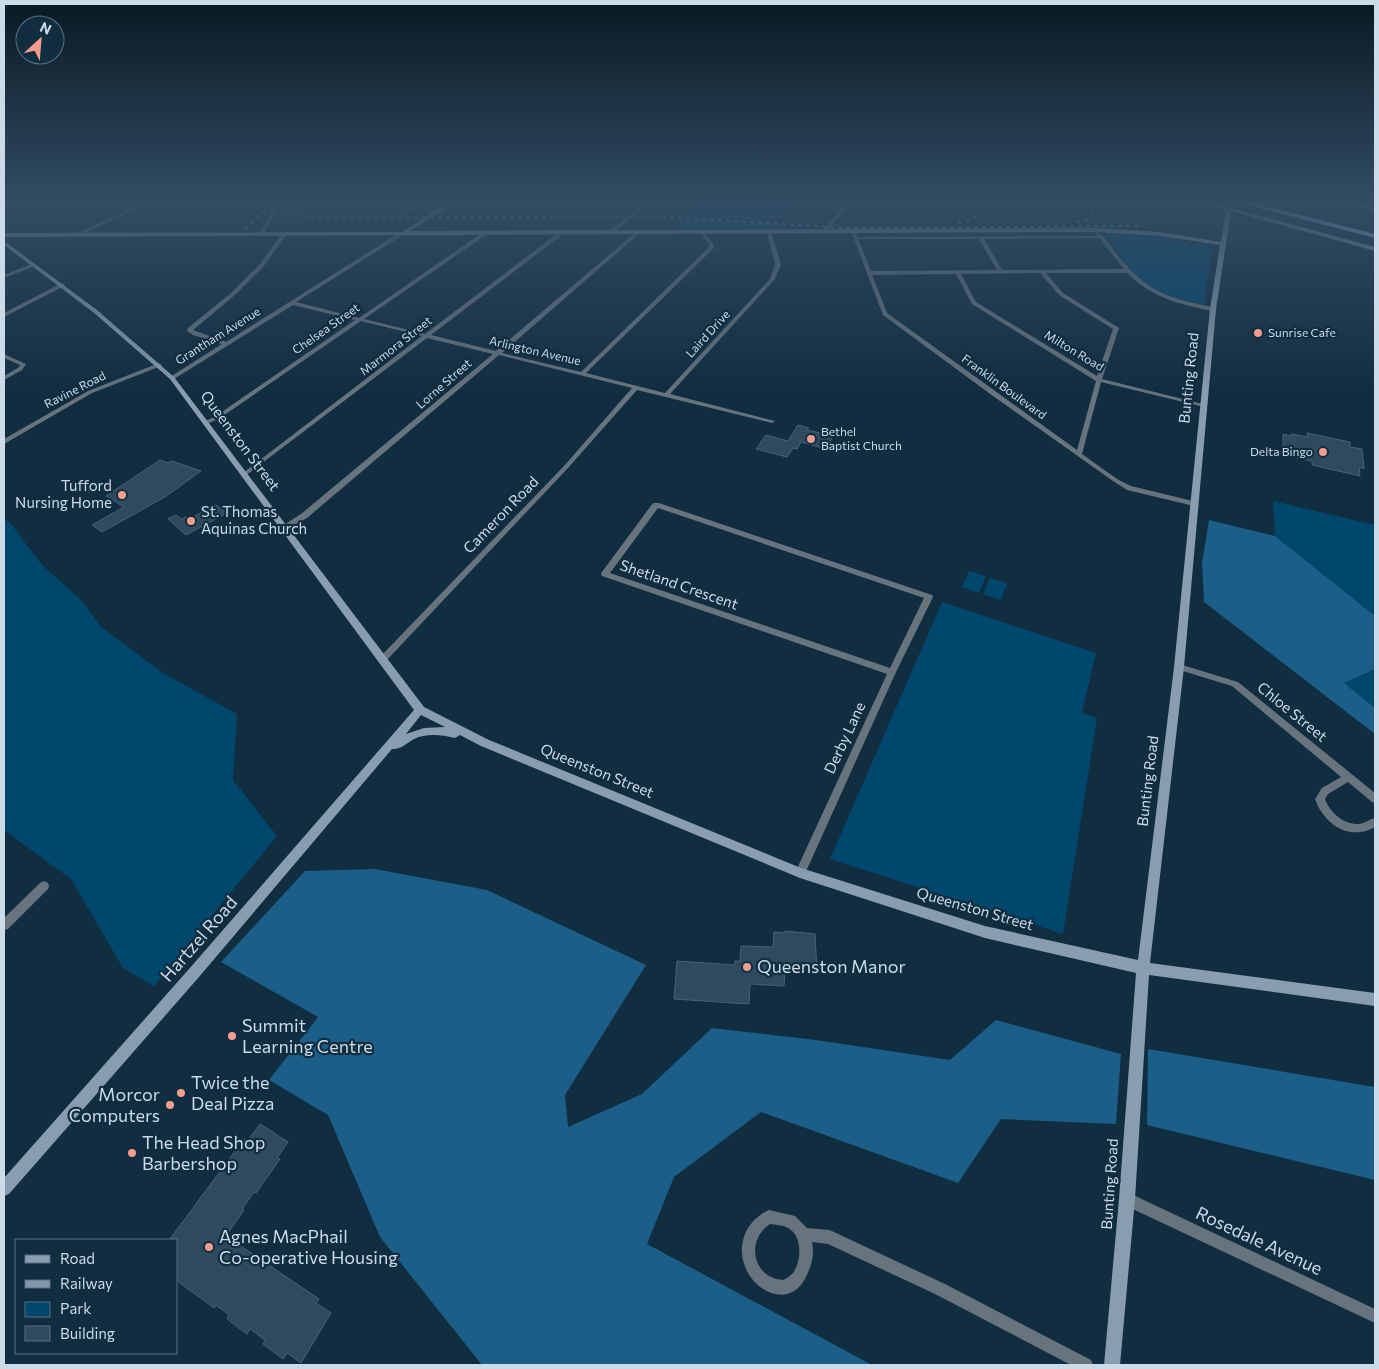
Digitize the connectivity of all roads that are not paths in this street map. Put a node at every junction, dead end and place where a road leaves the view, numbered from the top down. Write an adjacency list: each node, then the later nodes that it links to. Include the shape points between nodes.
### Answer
1 (34, 265): 18 (street); 19 (main road, Queenston Street)
2 (262, 265): 25 (street, via 191,328 195,334)
3 (353, 265): 20 (street, Grantham Avenue)
4 (439, 265): 23 (street, Chelsea Street)
5 (519, 265): 24 (street, Marmora Street)
6 (600, 265): 26 (street, Lorne Street)
7 (694, 265): 29 (street)
8 (778, 265): 34 (street, Laird Drive, via 772,279)
9 (867, 265): 15 (street, Franklin Boulevard)
10 (996, 265): 17 (street)
11 (1123, 265): 13 (street)
12 (1219, 265): 21 (main road, Bunting Road)
13 (1128, 271): 14 (street); 21 (street, via 1166,298)
14 (1042, 272): 17 (street); 32 (street, via 1061,294 1116,328)
15 (870, 273): 16 (street); 39 (street, Franklin Boulevard, via 885,314)
16 (958, 273): 17 (street); 32 (street, Milton Road, via 974,303)
17 (1001, 273)
18 (4, 276)
19 (62, 285): 22 (street); 28 (main road, Queenston Street)
20 (293, 303): 23 (street, Arlington Avenue); 25 (street, Grantham Avenue)
21 (1213, 309): 35 (main road, Bunting Road)
22 (4, 315)
23 (359, 320): 24 (street, Arlington Avenue); 37 (street, Chelsea Street)
24 (426, 336): 26 (street, Arlington Avenue); 40 (street, Marmora Street)
25 (227, 344): 31 (street, Grantham Avenue)
26 (496, 353): 29 (street, Arlington Avenue); 42 (street, Lorne Street, via 304,516)
27 (4, 356): 30 (street, via 24,364)
28 (159, 365): 31 (main road, Queenston Street); 38 (street, Ravine Road, via 90,392)
29 (583, 373): 33 (street, Arlington Avenue)
30 (4, 378)
31 (172, 378): 37 (main road, Queenston Street)
32 (1099, 380): 35 (street, Milton Road); 39 (street)
33 (636, 387): 34 (street, Arlington Avenue); 44 (street, Cameron Road, via 566,467)
34 (666, 394): 36 (street, Arlington Avenue)
35 (1204, 405): 41 (main road, Bunting Road)
36 (772, 421)
37 (205, 423): 40 (main road, Queenston Street)
38 (4, 442)
39 (1079, 454): 41 (street, Franklin Boulevard, via 1130,488)
40 (245, 474): 42 (main road, Queenston Street)
41 (1194, 504): 45 (main road, Bunting Road)
42 (285, 528): 44 (main road, Queenston Street)
43 (919, 616): 46 (street, Derby Lane); 46 (street, Shetland Crescent, via 929,598 656,505 605,574)
44 (382, 660): 47 (main road, Queenston Street)
45 (1180, 667): 50 (street, Chloe Street, via 1235,684); 56 (main road, Bunting Road)
46 (892, 672): 53 (street, Derby Lane)
47 (420, 710): 48 (main road, Queenston Street); 49 (main road, Hartzel Road)
48 (485, 743): 49 (main road, via 444,731 426,730 404,739); 53 (main road, Queenston Street)
49 (371, 767): 58 (main road, Hartzel Road)
50 (1349, 777): 51 (street, Chloe Street); 52 (street, via 1325,791 1320,799 1322,807 1346,826 1360,828)
51 (1375, 799)
52 (1375, 822)
53 (800, 873): 56 (main road, Queenston Street, via 985,932)
54 (44, 886): 55 (street)
55 (4, 925)
56 (1144, 968): 57 (main road, Queenston Street); 59 (main road, Bunting Road)
57 (1375, 1000)
58 (4, 1189)
59 (1127, 1199): 61 (street, Rosedale Avenue); 63 (main road, Bunting Road)
60 (802, 1234): 60 (street, via 787,1219 778,1217 769,1217 754,1228 748,1248 753,1270 760,1279 780,1287 799,1279 807,1258); 62 (street, via 829,1237 940,1289)
61 (1375, 1316)
62 (1086, 1365)
63 (1112, 1365)

